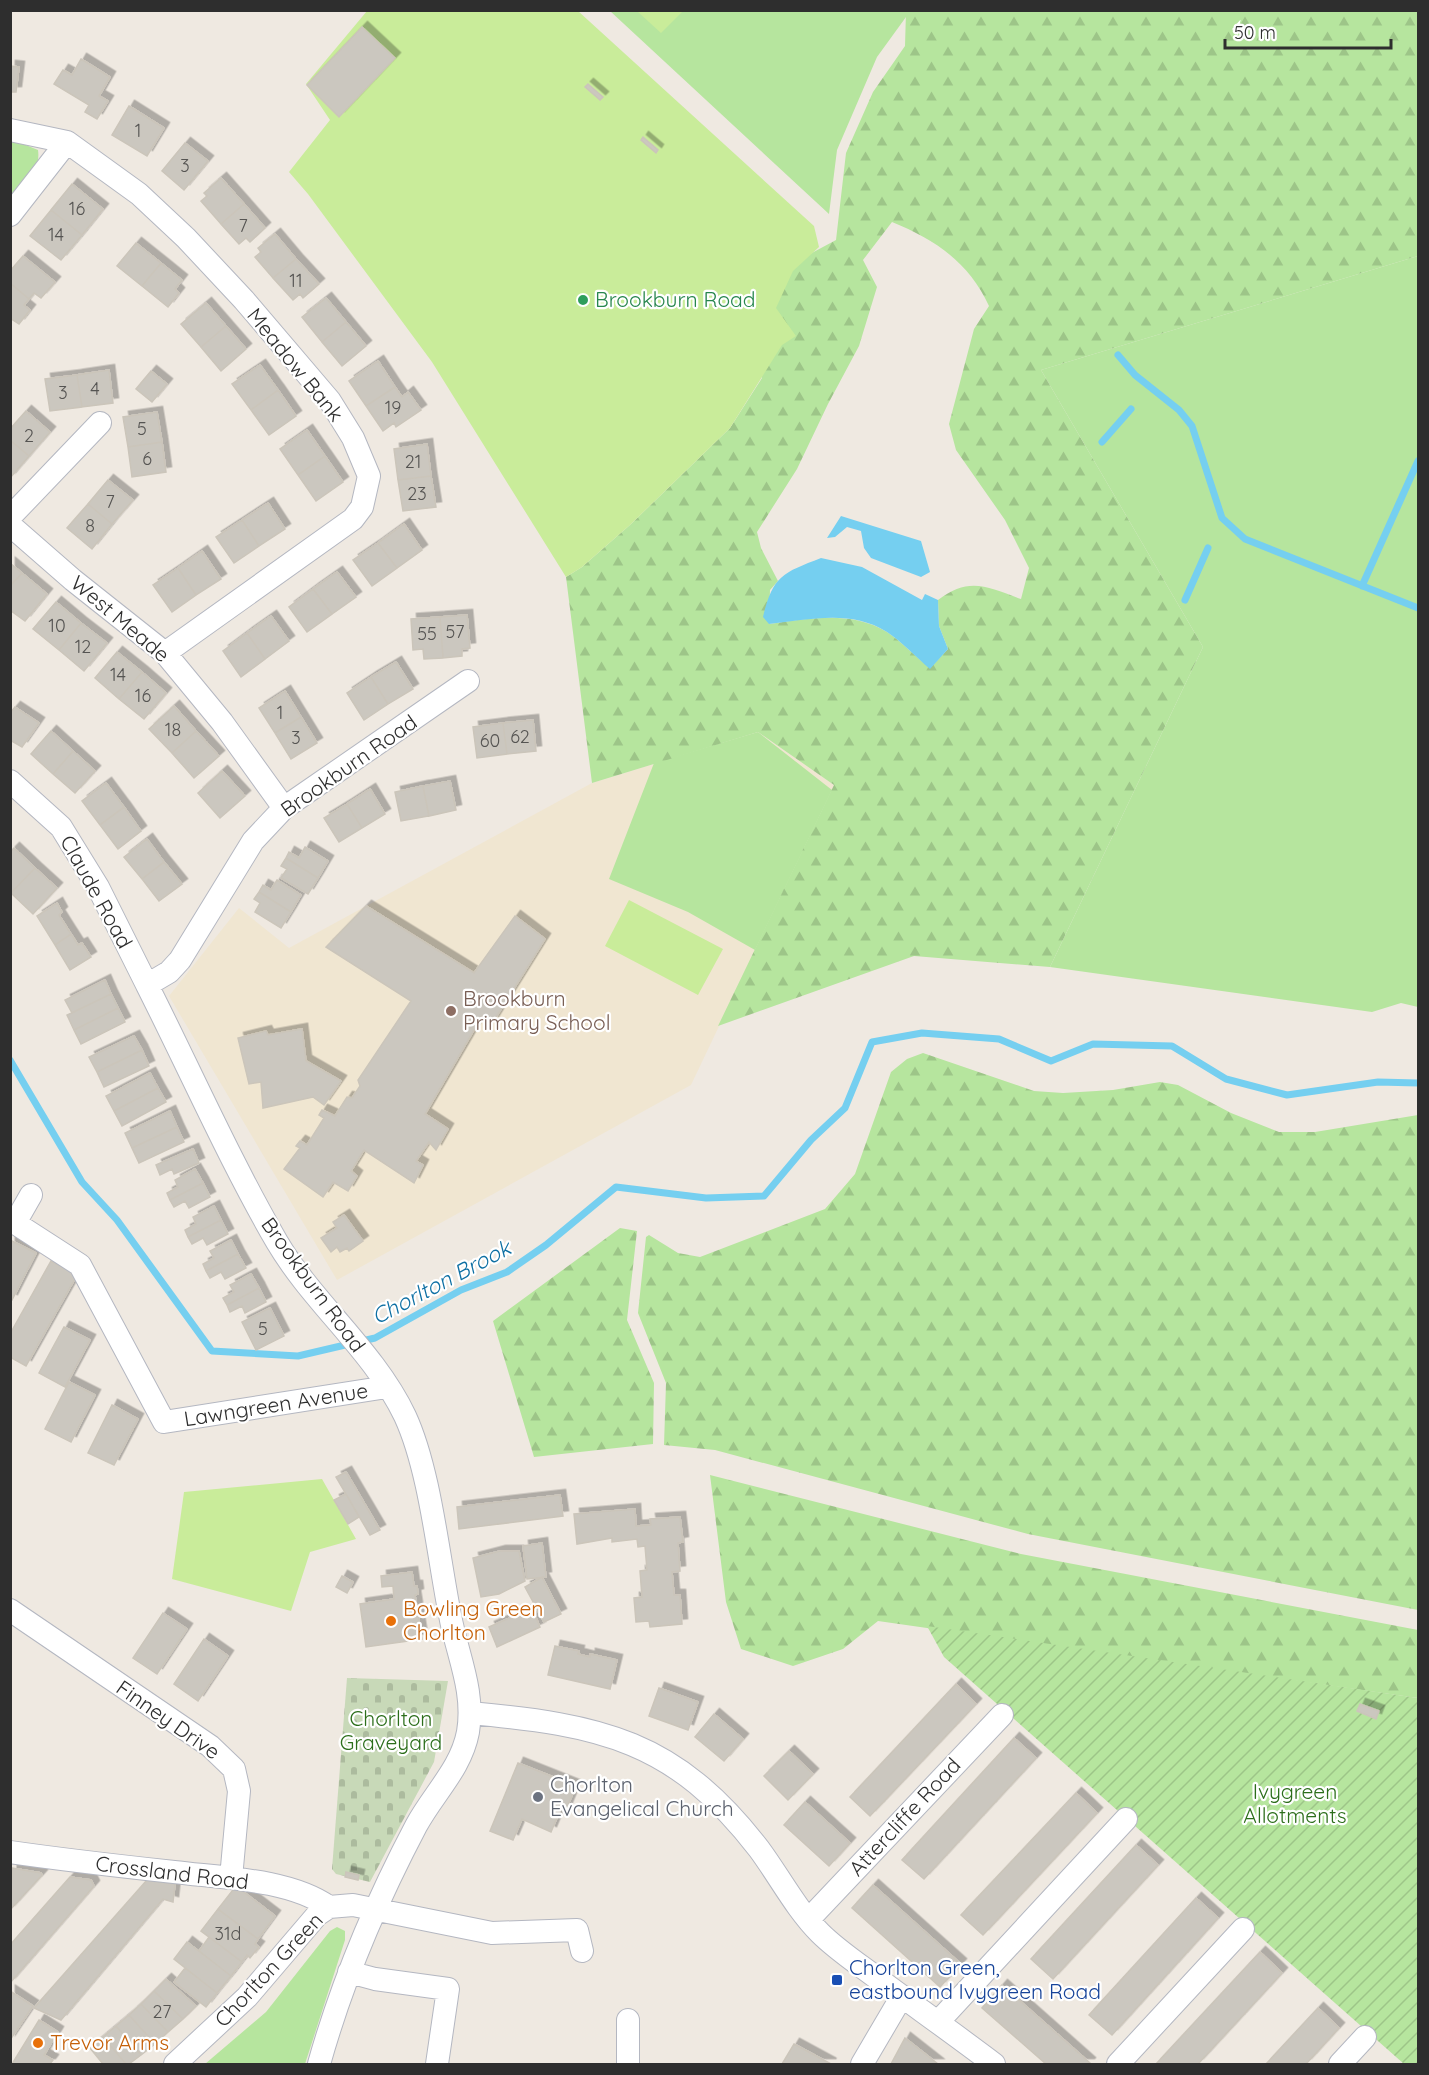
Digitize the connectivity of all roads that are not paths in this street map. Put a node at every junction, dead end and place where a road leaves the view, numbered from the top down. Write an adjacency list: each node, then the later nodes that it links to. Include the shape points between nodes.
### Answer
1 (10, 130): 2 (street)
2 (67, 142): 3 (street); 7 (street, Meadow Bank, via 139,194 244,300 330,401 353,438 369,476 362,507 353,519)
3 (10, 215)
4 (100, 423): 5 (street)
5 (10, 517)
6 (10, 525): 7 (street, West Meade)
7 (165, 653): 10 (street, West Meade, via 222,722)
8 (468, 681): 10 (street, Brookburn Road)
9 (10, 781): 11 (street, Claude Road, via 61,827 98,887)
10 (284, 808): 11 (street, Brookburn Road, via 253,841 180,960)
11 (147, 985): 13 (street, Brookburn Road, via 280,1247)
12 (32, 1195): 13 (street, Lawngreen Avenue, via 15,1223 80,1265 164,1422)
13 (387, 1388): 15 (street, Brookburn Road, via 404,1415 422,1469 452,1629 469,1689)
14 (10, 1610): 19 (street, Finney Drive, via 210,1746 234,1769 239,1791)
15 (470, 1713): 21 (street, Brookburn Road, via 461,1756 418,1822); 22 (street, via 582,1728 646,1749 675,1766 699,1784 741,1827)
16 (1002, 1715): 22 (street, Attercliffe Road)
17 (1126, 1819): 28 (street)
18 (10, 1852): 19 (street, Crossland Road)
19 (231, 1878): 20 (street, Crossland Road, via 297,1892)
20 (329, 1907): 21 (street, Chorlton Green, via 353,1905); 30 (street, Chorlton Green, via 317,1915 247,1997)
21 (374, 1910): 24 (street, Chorlton Green, via 492,1933 577,1930); 25 (street, Brookburn Road)
22 (809, 1919): 26 (street, via 830,1942)
23 (1243, 1929): 36 (street)
24 (582, 1951)
25 (349, 1972): 31 (street, Brookburn Road); 32 (street, via 448,1989)
26 (902, 1996): 28 (street); 34 (street)
27 (628, 2020): 33 (street)
28 (938, 2022): 35 (street)
29 (1365, 2037): 37 (street)
30 (175, 2064)
31 (319, 2064)
32 (437, 2064)
33 (628, 2064)
34 (862, 2064)
35 (994, 2064)
36 (1118, 2064)
37 (1340, 2064)

